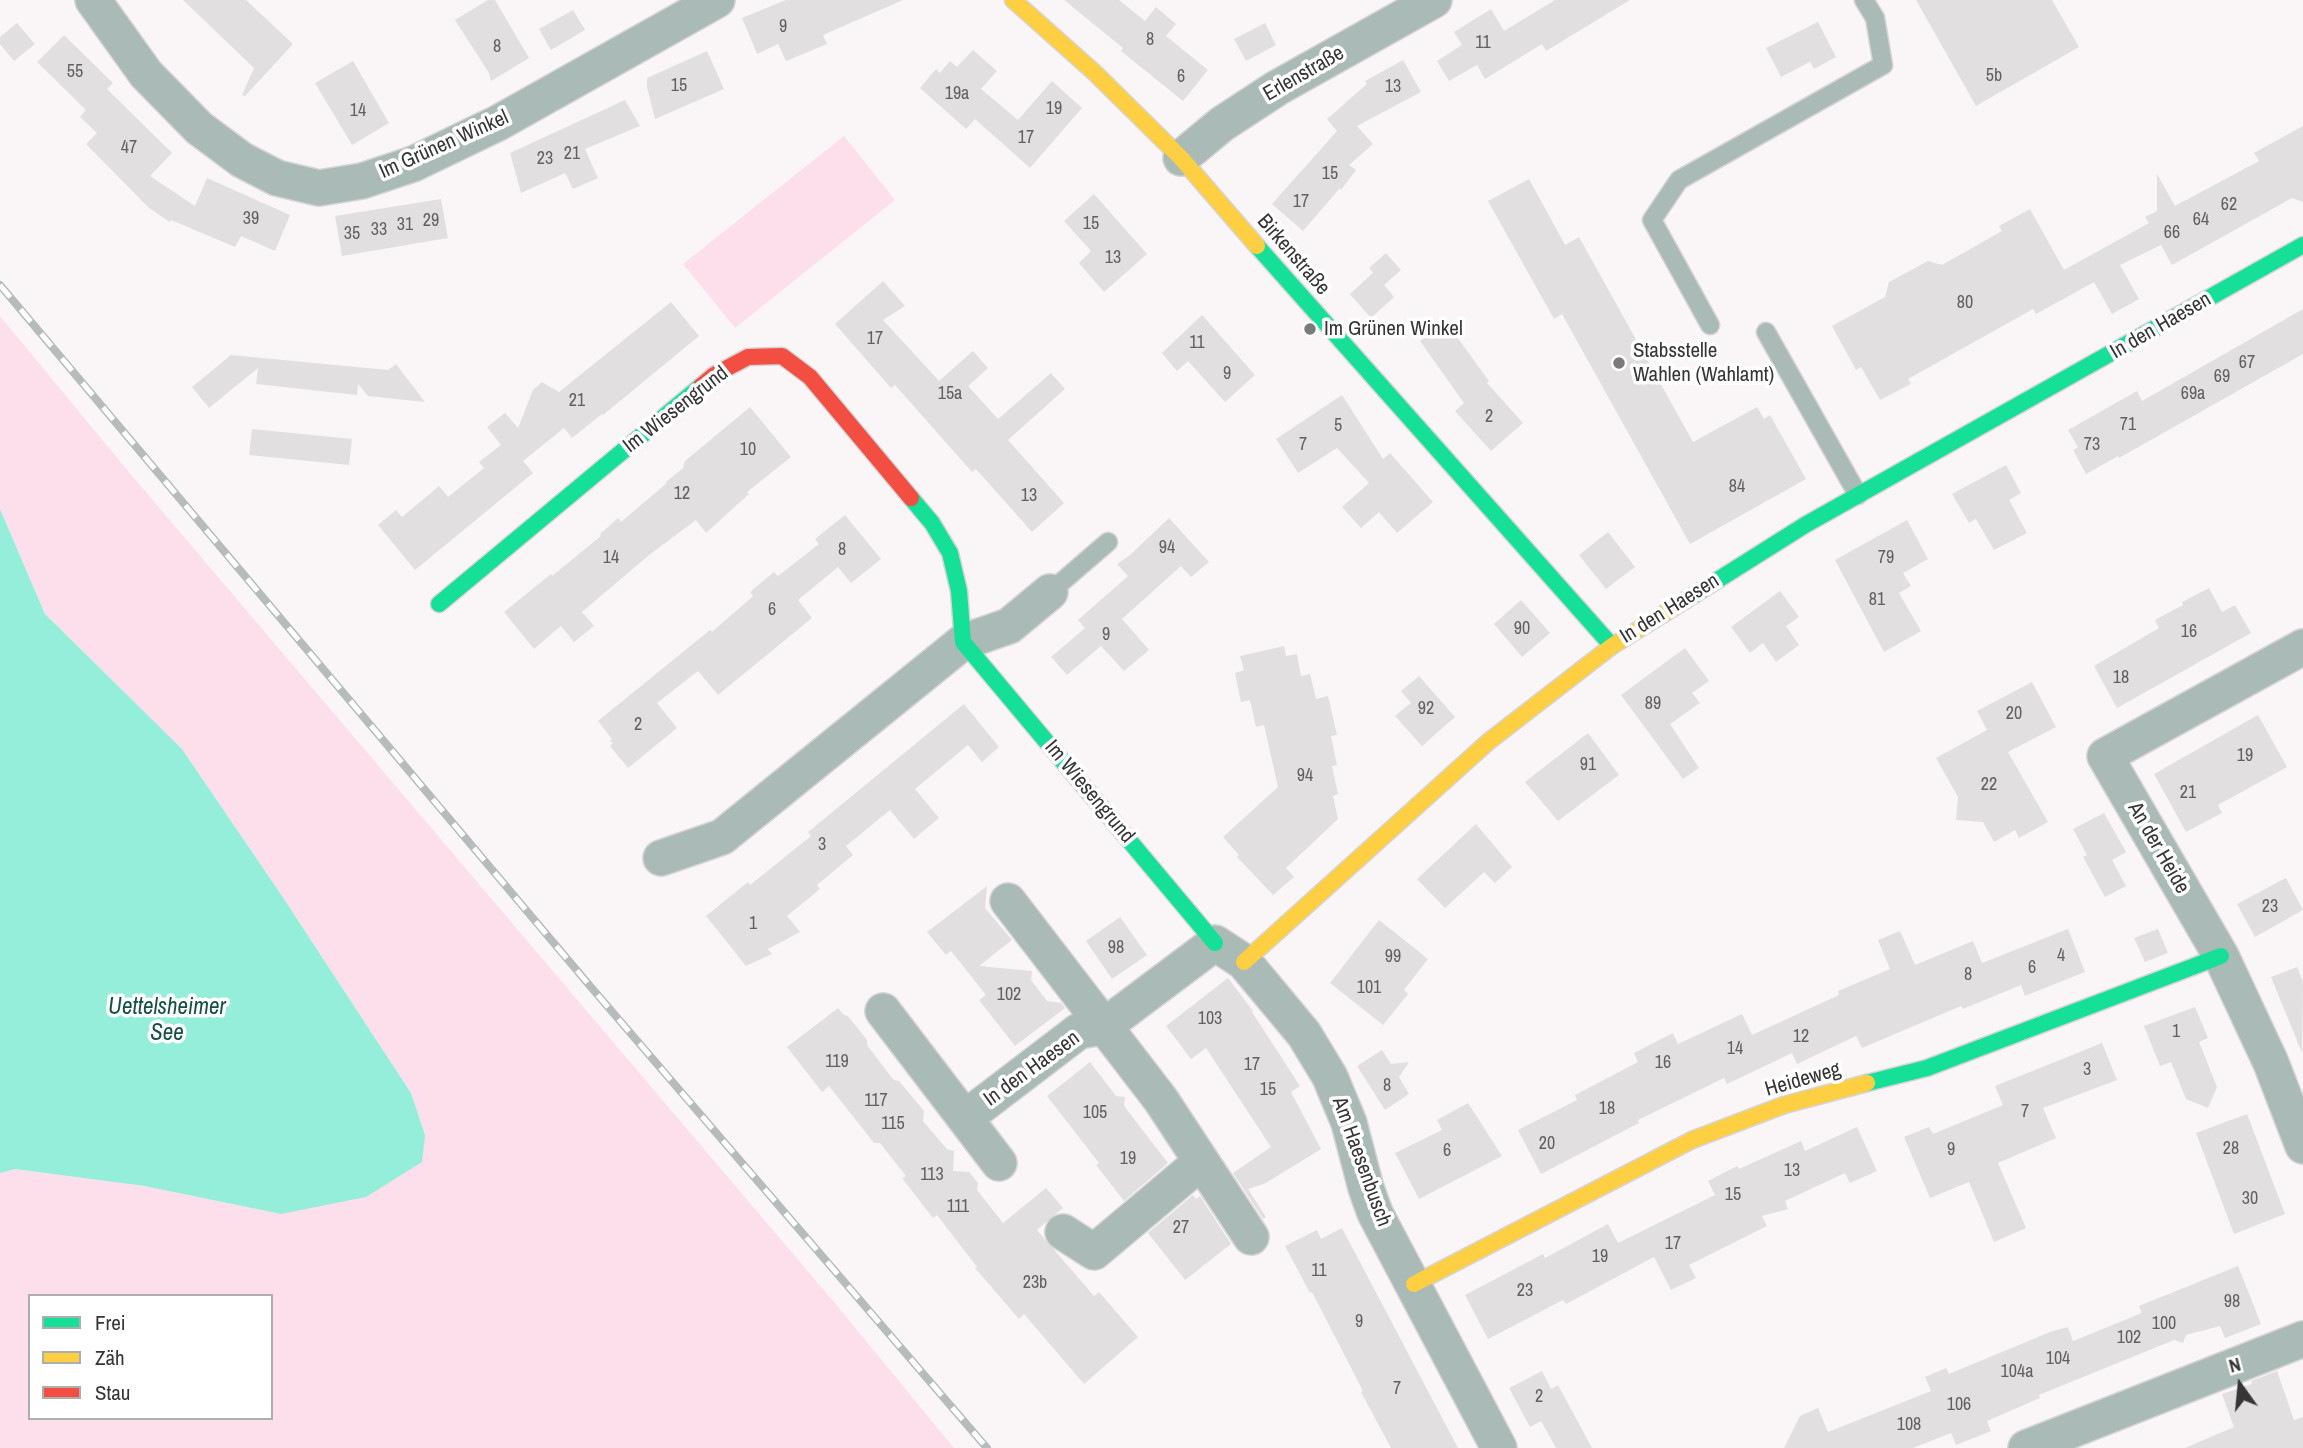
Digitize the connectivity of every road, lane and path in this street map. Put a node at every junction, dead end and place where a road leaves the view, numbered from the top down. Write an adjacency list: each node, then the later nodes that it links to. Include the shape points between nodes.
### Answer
1 (93, 0): 2 (street, Im Grünen Winkel, via 146,74 200,128 242,160 277,178 319,188 362,181 413,164 498,123)
2 (717, 0)
3 (1013, 0): 6 (street, Birkenstraße)
4 (1434, 0): 6 (street, Erlenstraße, via 1277,89 1222,124)
5 (1864, 0): 8 (lane, via 1875,18 1883,65 1679,180 1652,220)
6 (1181, 158): 15 (street, Birkenstraße)
7 (2303, 245): 10 (street, In den Haesen)
8 (1710, 325)
9 (1766, 332): 10 (lane)
10 (1858, 495): 15 (street, In den Haesen)
11 (1108, 542): 12 (lane)
12 (1049, 592): 14 (street, via 1009,626)
13 (439, 604): 14 (street, Im Wiesengrund, via 715,375 748,357 782,355 810,377 932,523 950,553)
14 (963, 642): 17 (street, via 722,837); 19 (street, Im Wiesengrund)
15 (1612, 646): 21 (street, In den Haesen, via 1488,742)
16 (2303, 647): 20 (street, An der Heide, via 2105,756)
17 (661, 858)
18 (1008, 901): 23 (street, In den Haesen)
19 (1215, 943): 21 (street); 23 (street, In den Haesen)
20 (2221, 956): 25 (street, An der Heide, via 2271,1063); 30 (street, Heideweg, via 1927,1069 1784,1105 1692,1140)
21 (1244, 962): 30 (street, Am Haesenbusch, via 1304,1034 1330,1077 1349,1123 1375,1213)
22 (883, 1011): 24 (street, In den Haesen)
23 (1103, 1027): 24 (street, In den Haesen, via 1079,1031); 26 (street, In den Haesen, via 1161,1100)
24 (965, 1118): 27 (street, In den Haesen)
25 (2303, 1146)
26 (1201, 1162): 28 (street, via 1094,1252); 29 (street)
27 (999, 1163)
28 (1063, 1232)
29 (1251, 1237)
30 (1414, 1284): 32 (street, Am Haesenbusch)
31 (2303, 1339): 33 (street)
32 (1499, 1448)
33 (2026, 1448)

